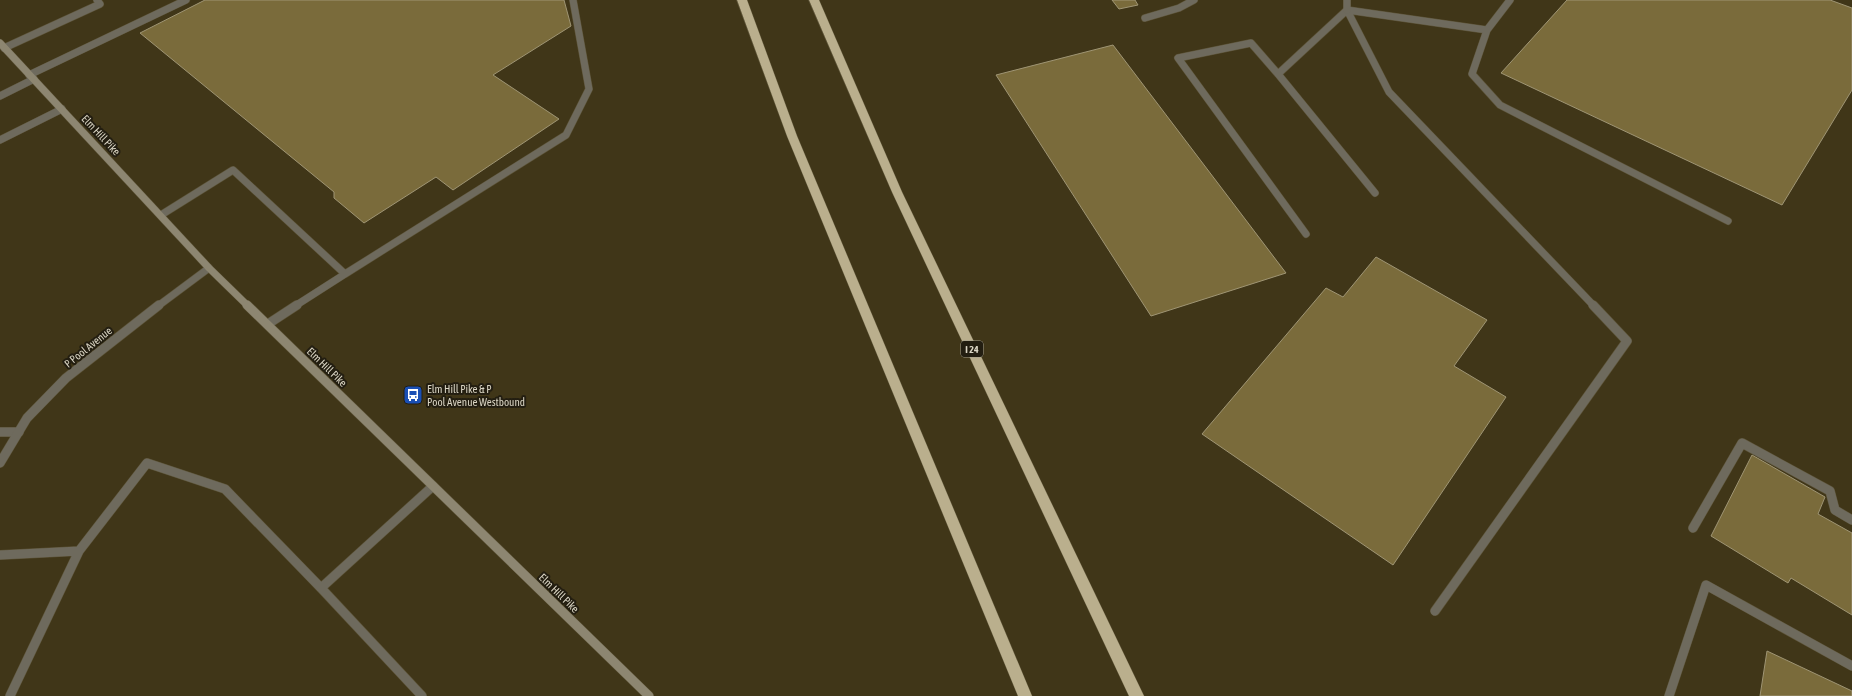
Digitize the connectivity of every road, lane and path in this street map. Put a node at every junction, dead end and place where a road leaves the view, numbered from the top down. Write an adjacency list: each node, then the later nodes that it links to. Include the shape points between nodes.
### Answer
1 (96, 0): 12 (street, via 100,4)
2 (186, 0): 14 (street)
3 (573, 0): 23 (street, via 589,89 566,135)
4 (742, 0): 39 (highway, via 792,136)
5 (814, 0): 40 (highway, I 24, via 897,192)
6 (1194, 0): 10 (street, via 1179,8)
7 (1347, 0): 9 (street)
8 (1510, 0): 11 (street)
9 (1347, 10): 11 (street); 13 (street); 34 (street, via 1389,92 1626,342)
10 (1145, 18)
11 (1487, 30): 20 (street, via 1472,74 1500,105)
12 (2, 46): 14 (main road, Elm Hill Pike)
13 (1278, 74): 18 (street); 21 (street, via 1251,43 1178,58)
14 (31, 77): 15 (street); 16 (main road, Elm Hill Pike)
15 (0, 96)
16 (62, 109): 17 (street); 19 (main road, Elm Hill Pike)
17 (0, 140)
18 (1375, 193)
19 (161, 215): 22 (main road, Elm Hill Pike); 23 (street, via 233,170)
20 (1728, 221)
21 (1306, 234)
22 (210, 268): 24 (main road, Elm Hill Pike); 26 (street, P Pool Avenue, via 66,378 28,418)
23 (345, 274): 24 (street)
24 (268, 324): 28 (main road, Elm Hill Pike)
25 (0, 432): 26 (street)
26 (19, 432): 27 (street, P Pool Avenue)
27 (0, 463)
28 (433, 486): 33 (street); 38 (main road, Elm Hill Pike)
29 (1852, 520): 30 (street, via 1835,510 1830,491 1742,443)
30 (1693, 528)
31 (79, 551): 32 (street); 33 (street, via 147,463 225,489); 36 (street)
32 (0, 556)
33 (321, 588): 37 (street)
34 (1435, 611)
35 (1852, 666): 41 (street, via 1706,585)
36 (10, 696)
37 (422, 696)
38 (649, 696)
39 (1025, 696)
40 (1137, 696)
41 (1669, 696)

